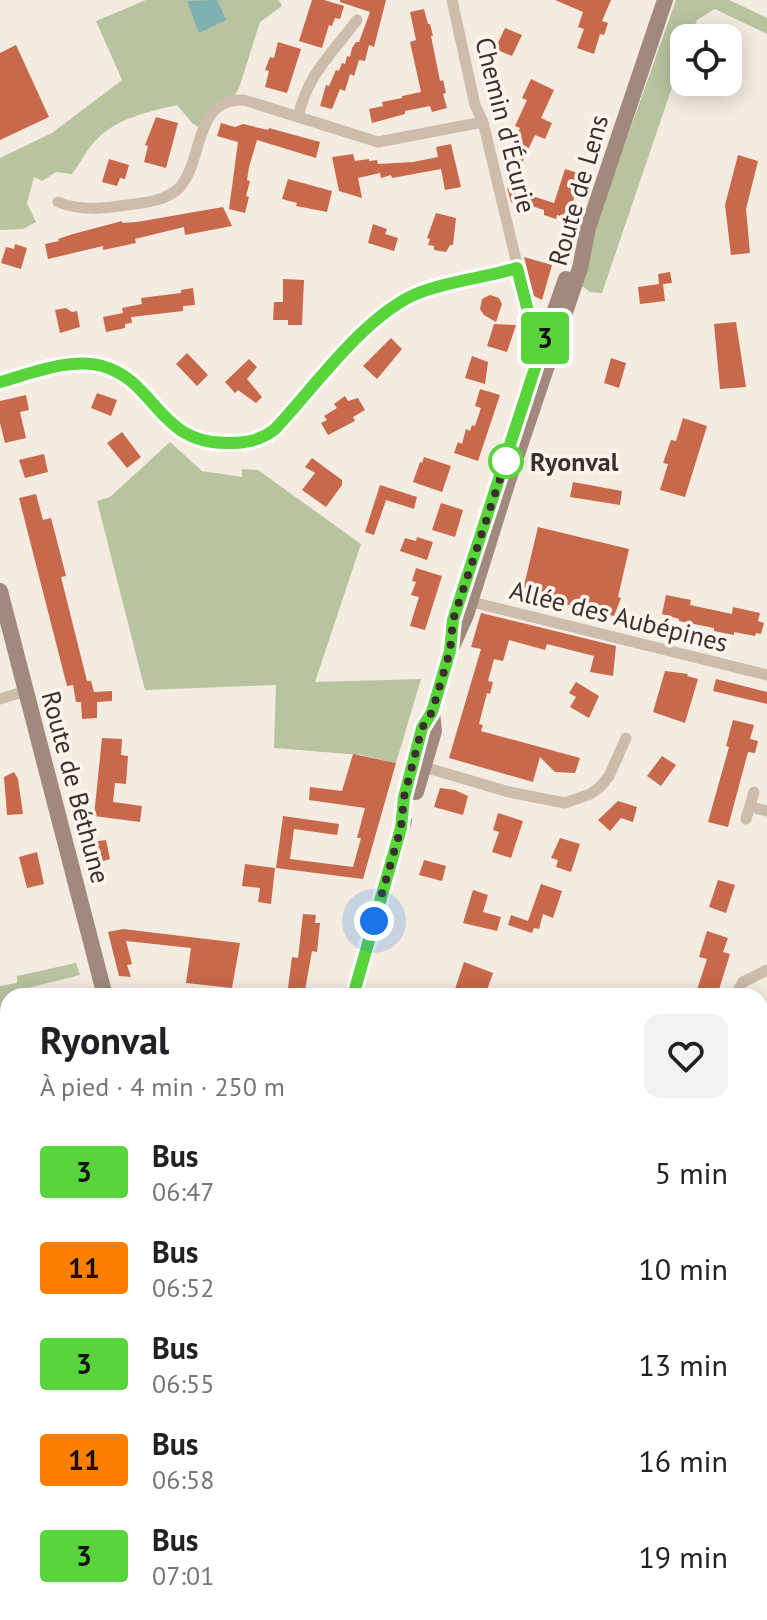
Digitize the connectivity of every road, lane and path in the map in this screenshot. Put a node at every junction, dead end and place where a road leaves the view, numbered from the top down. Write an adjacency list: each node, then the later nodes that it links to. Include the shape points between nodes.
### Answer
1 (452, 0): 5 (street, Chemin d'Écurie)
2 (665, 0): 8 (main road, Route de Lens, via 588,228 580,268)
3 (357, 20): 4 (street, via 320,66)
4 (298, 117): 5 (street, via 378,142); 6 (street, via 244,100 223,102 202,129 177,190 151,201 96,210)
5 (483, 122): 7 (street, Chemin d'Écurie)
6 (58, 202)
7 (517, 268): 8 (street, Chemin d'Écurie, via 532,327); 9 (street, via 417,293 389,309 354,340 274,430 247,443 201,442 182,433 126,377 99,364 72,364)
8 (550, 338): 11 (main road, Route de Lens)
9 (0, 382)
10 (0, 591): 13 (main road, Route de Béthune)
11 (465, 601): 12 (street, Allée des Aubépines); 16 (main road, Route de Lens, via 432,712 434,731)
12 (767, 675)
13 (26, 691): 14 (street); 22 (main road, Route de Béthune)
14 (0, 699)
15 (626, 738): 16 (street, via 600,787 565,803)
16 (418, 765): 23 (main road, Route de Lens)
17 (754, 792): 18 (street)
18 (750, 807): 19 (street); 20 (street)
19 (767, 811)
20 (746, 819)
21 (767, 970): 24 (street)
22 (103, 988)
23 (355, 988)
24 (740, 988)

